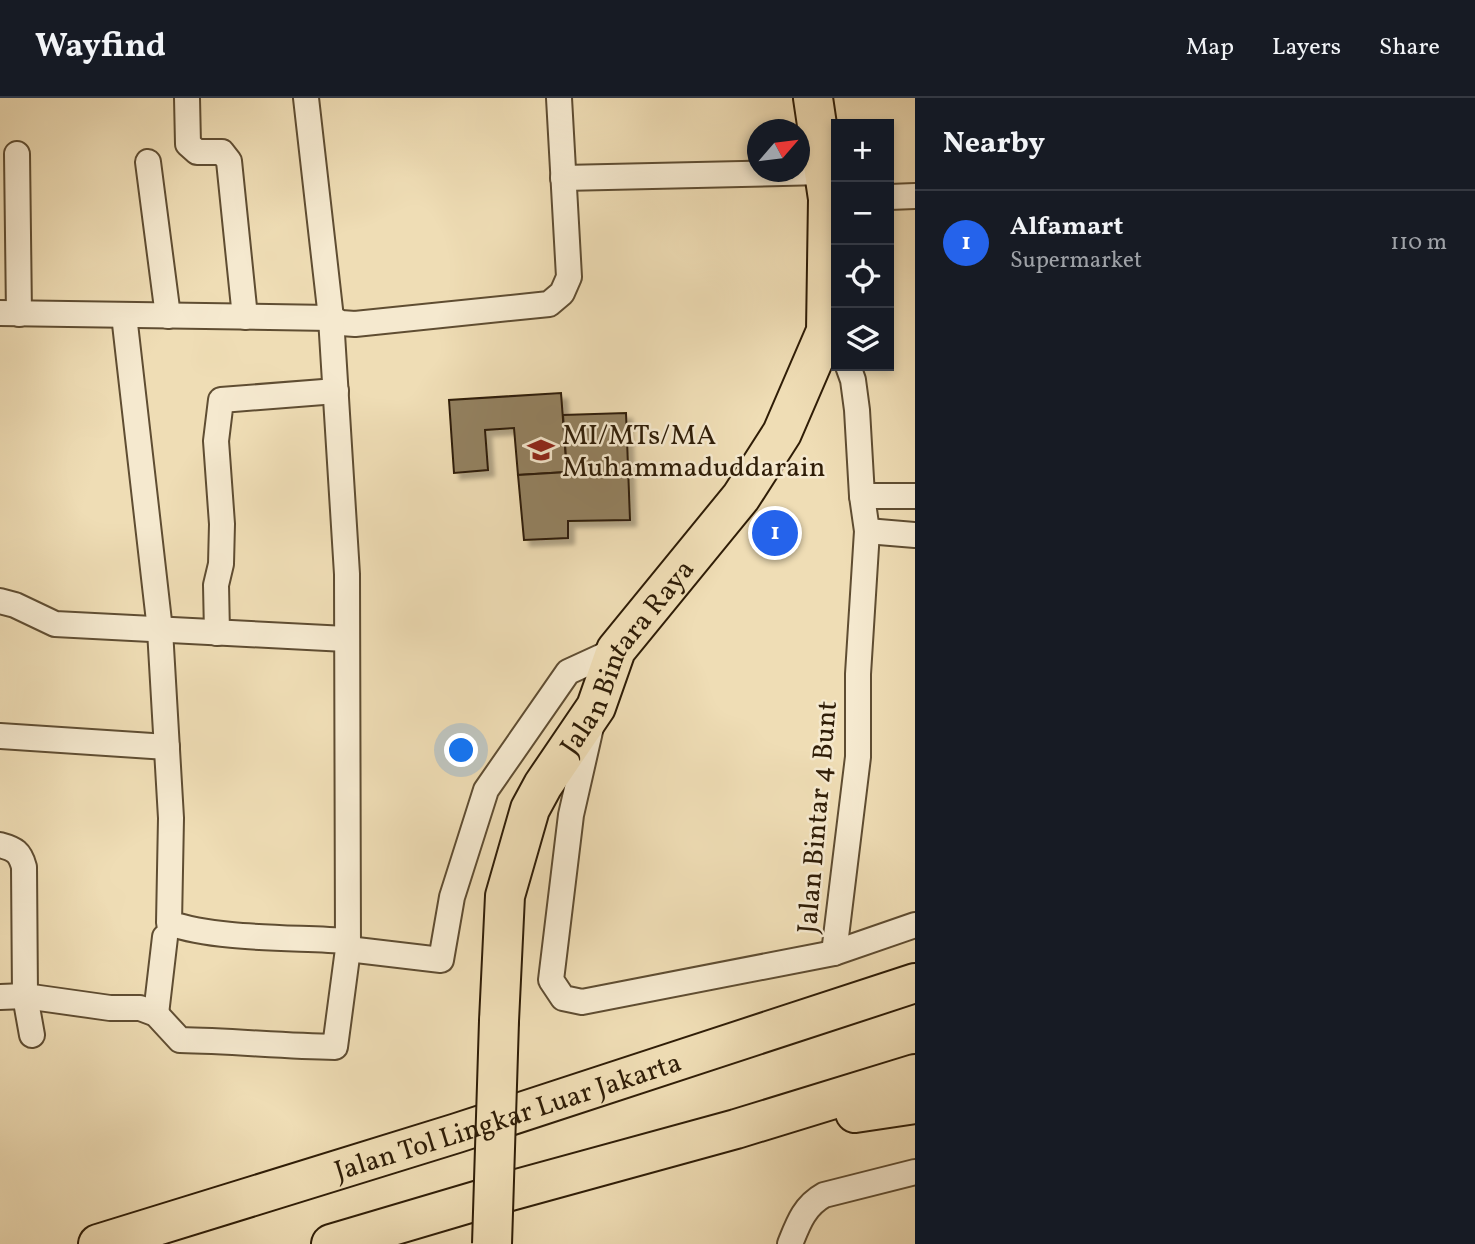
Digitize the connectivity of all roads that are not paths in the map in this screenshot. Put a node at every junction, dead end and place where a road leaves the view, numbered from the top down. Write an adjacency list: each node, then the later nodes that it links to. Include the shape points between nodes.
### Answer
1 (187, 98): 14 (street, via 188,144 197,152 222,152 229,161)
2 (306, 98): 15 (street)
3 (559, 98): 7 (street)
4 (813, 98): 8 (main road, Jalan Bintara Raya)
5 (18, 154): 11 (street)
6 (148, 162): 13 (street)
7 (563, 178): 8 (street); 15 (street, via 569,277 562,293 549,304 355,324)
8 (830, 190): 16 (main road, Jalan Bintara Raya)
9 (915, 196): 10 (street)
10 (894, 197)
11 (9, 314): 12 (street)
12 (124, 315): 13 (street); 24 (street)
13 (168, 316): 14 (street)
14 (245, 317): 15 (street)
15 (331, 318): 18 (street)
16 (831, 339): 27 (main road, Jalan Bintara Raya, via 782,433 741,497)
17 (850, 371): 19 (street, Jalan Bintar 4 Bunt)
18 (336, 391): 25 (street, via 221,400 216,441 222,524); 26 (street, via 347,574)
19 (862, 496): 20 (street); 21 (street, Jalan Bintar 4 Bunt)
20 (915, 496)
21 (867, 531): 22 (street); 35 (street, Jalan Bintar 4 Bunt, via 858,757)
22 (915, 535)
23 (0, 601): 24 (street, via 55,624)
24 (160, 630): 25 (street); 30 (street)
25 (217, 633): 26 (street)
26 (346, 639): 34 (street)
27 (616, 650): 28 (main road, Jalan Bintara Raya); 34 (street, via 568,672 486,790 452,897 442,960)
28 (596, 707): 35 (street, Jalan Bintar 4 Bunt, via 571,815 551,980 563,998 582,1002); 47 (main road, Jalan Bintara Raya, bridge, via 530,809 505,896)
29 (0, 736): 30 (street)
30 (167, 747): 34 (street, via 169,923)
31 (0, 845): 37 (street, via 15,849 24,867)
32 (915, 925): 35 (street)
33 (165, 937): 39 (street)
34 (348, 945): 39 (street, via 335,1047 180,1040)
35 (834, 953)
36 (915, 983): 45 (main road, Jalan Tol Lingkar Luar Jakarta, via 457,1133)
37 (25, 996): 38 (street); 39 (street, via 140,1008); 40 (street)
38 (0, 997)
39 (156, 1014)
40 (32, 1035)
41 (915, 1074): 43 (main road)
42 (915, 1104): 43 (main road)
43 (737, 1129): 46 (main road)
44 (915, 1172): 48 (street, via 813,1201)
45 (98, 1244)
46 (331, 1244)
47 (492, 1244)
48 (790, 1244)

